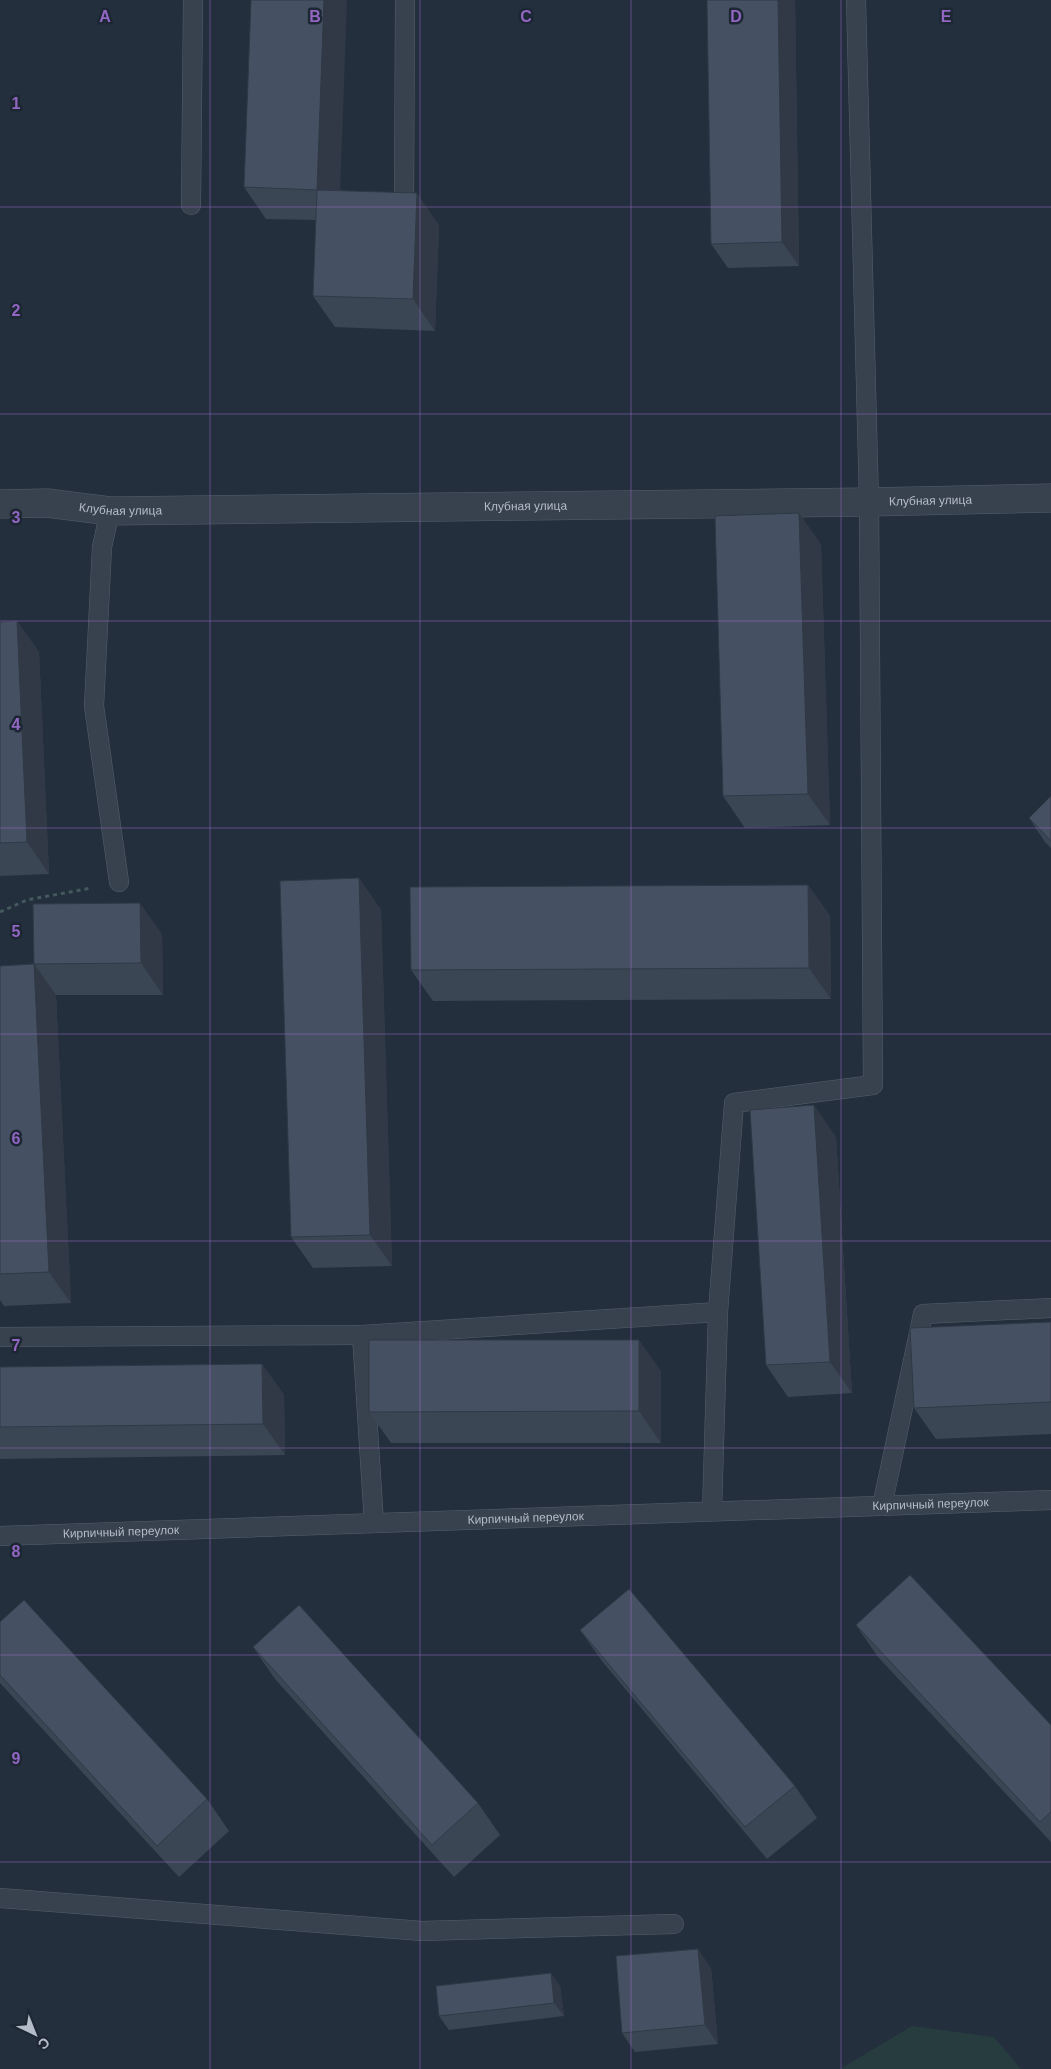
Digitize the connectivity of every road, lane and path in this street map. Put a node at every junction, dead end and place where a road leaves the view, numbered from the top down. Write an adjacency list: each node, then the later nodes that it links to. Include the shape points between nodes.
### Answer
1 (194, 0): 4 (lane)
2 (405, 0): 5 (lane)
3 (856, 0): 7 (lane)
4 (191, 205)
5 (404, 208)
6 (1051, 498): 7 (street, Клубная улица)
7 (869, 502): 9 (street, Клубная улица); 13 (lane, via 873,1085 734,1103)
8 (0, 504): 9 (street, Клубная улица, via 48,503)
9 (110, 511): 10 (lane, via 102,547 94,706)
10 (120, 882): 11 (path, via 27,900)
11 (0, 912)
12 (1051, 1308): 17 (lane, via 923,1314)
13 (718, 1312): 14 (lane); 18 (lane)
14 (362, 1335): 15 (lane); 19 (lane)
15 (0, 1337)
16 (1051, 1500): 17 (lane, Кирпичный переулок)
17 (882, 1506): 18 (lane, Кирпичный переулок)
18 (712, 1511): 19 (lane, Кирпичный переулок)
19 (374, 1523): 20 (lane, Кирпичный переулок)
20 (0, 1536)
21 (0, 1898): 22 (lane, via 422,1931)
22 (674, 1924)

